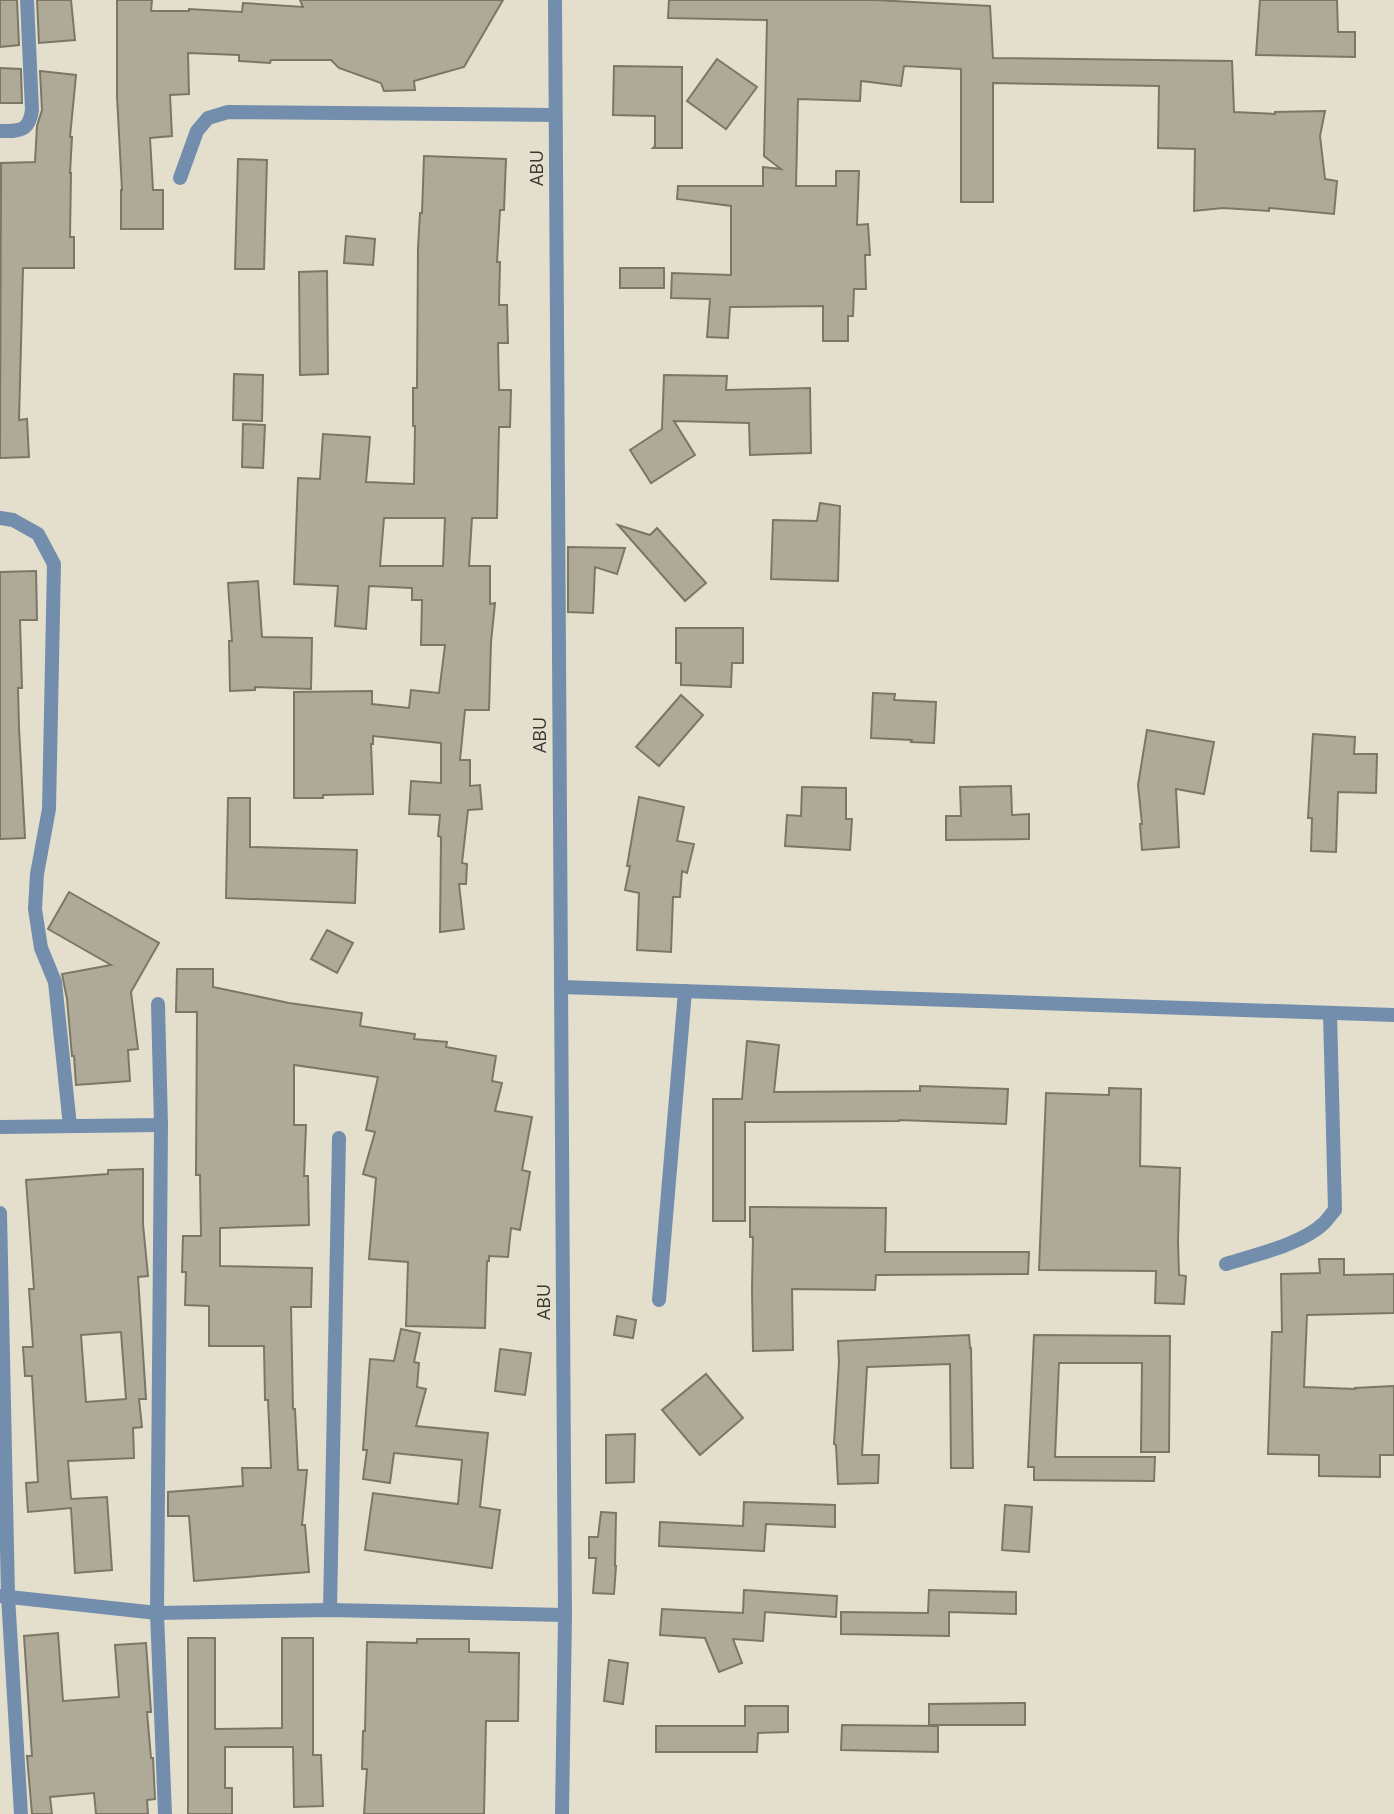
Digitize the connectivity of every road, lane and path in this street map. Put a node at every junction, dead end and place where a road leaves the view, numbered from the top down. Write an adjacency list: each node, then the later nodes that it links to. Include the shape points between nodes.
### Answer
1 (27, 0): 4 (street, via 30,121 17,131)
2 (555, 0): 3 (street, ABU)
3 (555, 114): 5 (street, via 228,112 208,118 197,131); 7 (street, ABU)
4 (0, 131)
5 (180, 178)
6 (0, 517): 13 (street, via 37,534 54,564 49,809 37,874 36,909 41,948 55,982)
7 (561, 987): 8 (street); 22 (street, ABU)
8 (685, 991): 10 (street); 18 (street)
9 (158, 1004): 12 (street)
10 (1330, 1013): 11 (street); 17 (street, via 1335,1210 1303,1237)
11 (1394, 1015)
12 (161, 1125): 13 (street); 21 (street)
13 (70, 1126): 14 (street)
14 (0, 1127)
15 (339, 1138): 20 (street)
16 (0, 1213): 19 (street)
17 (1226, 1264)
18 (659, 1300)
19 (4, 1596): 21 (street); 23 (street)
20 (330, 1610): 21 (street); 22 (street)
21 (157, 1613): 24 (street)
22 (565, 1615): 25 (street, ABU)
23 (21, 1814)
24 (165, 1814)
25 (562, 1814)

